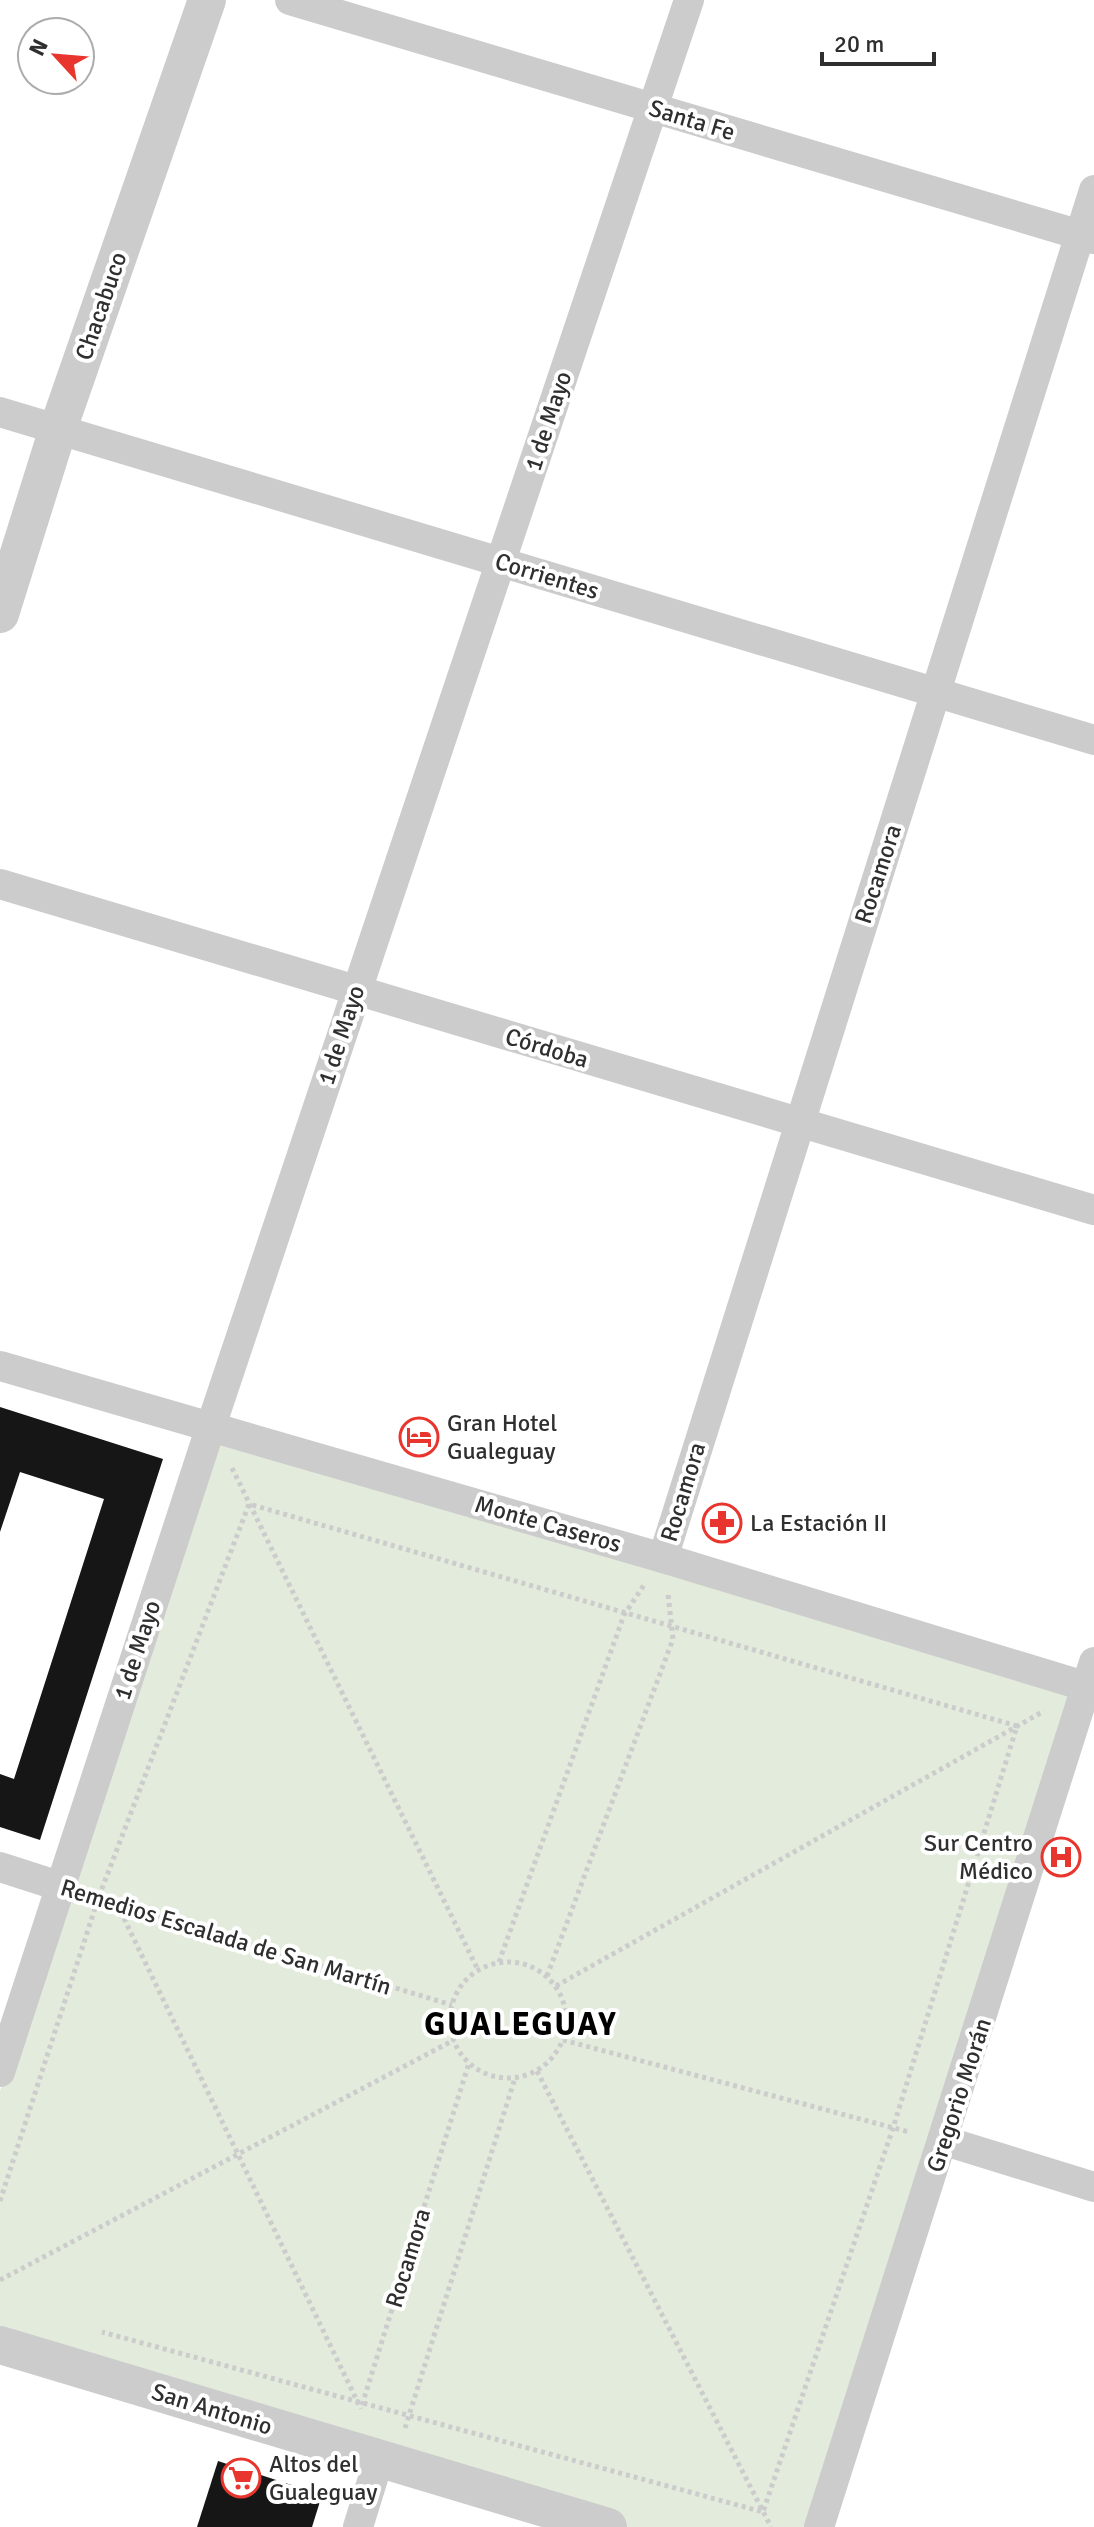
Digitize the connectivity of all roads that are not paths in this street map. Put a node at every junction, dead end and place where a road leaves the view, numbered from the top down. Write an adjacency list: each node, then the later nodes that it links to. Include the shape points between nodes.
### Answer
1 (207, 0): 8 (street, Chacabuco)
2 (290, 0): 4 (street, Santa Fe)
3 (689, 0): 4 (street, 1 de Mayo)
4 (652, 108): 6 (street, Santa Fe); 9 (street, 1 de Mayo)
5 (1094, 190): 6 (street, Rocamora)
6 (1087, 237): 11 (street, Rocamora)
7 (0, 412): 8 (street, Corrientes)
8 (58, 429): 9 (street, Corrientes); 10 (street, Chacabuco)
9 (501, 562): 11 (street, Corrientes); 14 (street, 1 de Mayo)
10 (0, 614)
11 (936, 692): 12 (street, Corrientes); 15 (street, Rocamora)
12 (1094, 740)
13 (0, 884): 14 (street, Córdoba)
14 (356, 991): 15 (street, Córdoba); 18 (street, 1 de Mayo)
15 (799, 1123): 16 (street, Córdoba); 19 (street, Rocamora)
16 (1094, 1210)
17 (0, 1366): 18 (street, Monte Caseros)
18 (211, 1426): 19 (street, Monte Caseros); 22 (street, 1 de Mayo)
19 (663, 1558): 20 (street, Monte Caseros)
20 (1092, 1679): 24 (street, Gregorio Morán)
21 (0, 1867): 22 (street, Remedios Escalada de San Martín)
22 (59, 1886): 23 (street, 1 de Mayo)
23 (0, 2072)
24 (945, 2141): 25 (street); 30 (street, Gregorio Morán)
25 (1094, 2187)
26 (0, 2345): 27 (street, San Antonio)
27 (378, 2459): 28 (street); 29 (street, San Antonio)
28 (358, 2527)
29 (608, 2527)
30 (819, 2527)

